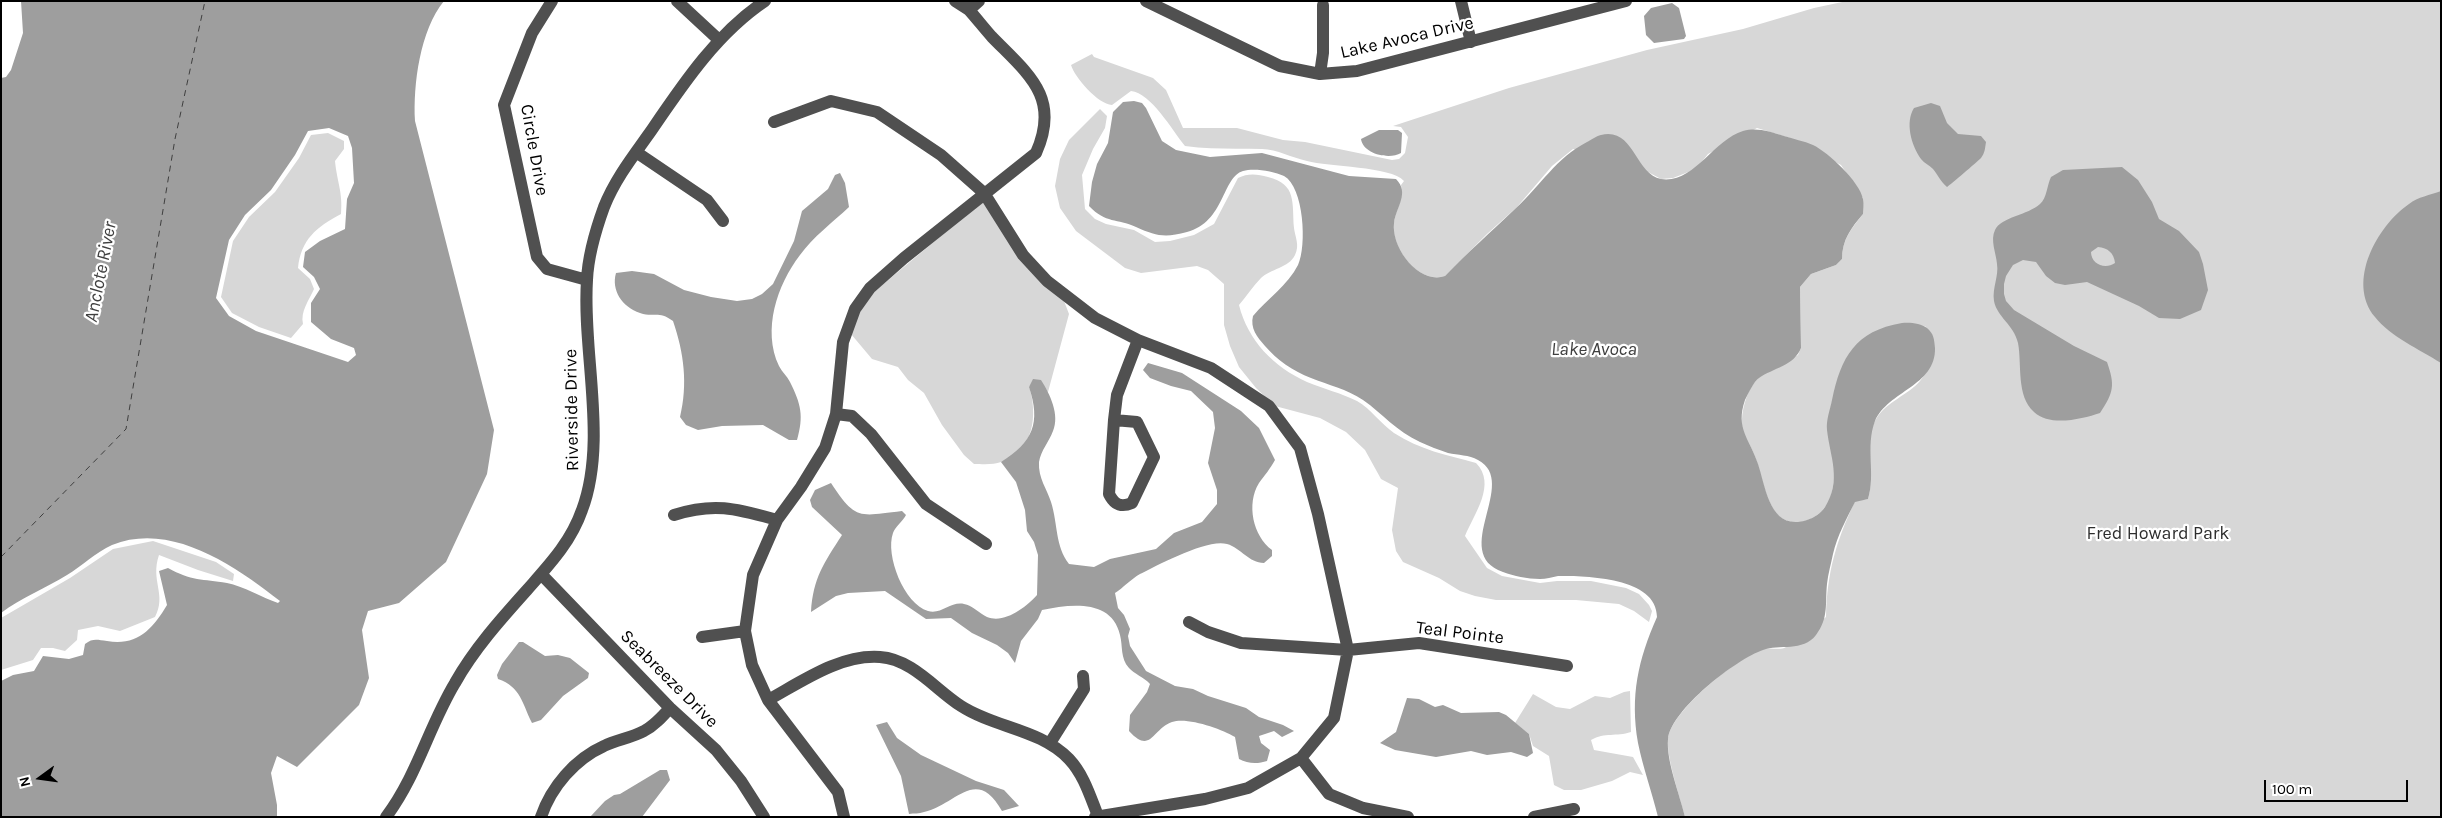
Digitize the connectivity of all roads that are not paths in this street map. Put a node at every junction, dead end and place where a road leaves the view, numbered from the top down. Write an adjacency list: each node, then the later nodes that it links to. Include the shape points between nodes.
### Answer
1 (552, 1): 19 (street, Circle Drive, via 532,33 504,105 537,257 547,269)
2 (677, 1): 12 (street)
3 (765, 1): 12 (street, Riverside Drive)
4 (956, 1): 11 (street)
5 (980, 1): 11 (street)
6 (1146, 1): 14 (street, Lake Avoca Drive, via 1280,66)
7 (1461, 1): 13 (street)
8 (1626, 1): 10 (street, Lake Avoca Drive)
9 (1323, 5): 14 (street)
10 (1597, 5): 13 (street, Lake Avoca Drive)
11 (969, 6): 17 (street, via 992,36 1024,67 1036,85 1046,118 1044,136 1036,153)
12 (719, 40): 16 (street, Riverside Drive)
13 (1471, 42): 14 (street, Lake Avoca Drive, via 1357,71)
14 (1320, 74)
15 (774, 122): 17 (street, via 831,101 877,112 940,155)
16 (636, 152): 18 (street, via 707,200); 19 (street, Riverside Drive, via 604,208)
17 (984, 193): 20 (street, via 1023,255 1047,281 1095,318); 21 (street, via 870,288 855,309 843,342)
18 (723, 221)
19 (587, 280): 26 (street, Riverside Drive, via 593,442 590,483 572,532 560,553)
20 (1138, 340): 22 (street, via 1117,395); 30 (street, via 1211,368 1268,406 1300,448)
21 (836, 414): 24 (street, via 825,448); 25 (street, via 852,416 871,434 926,504)
22 (1114, 420): 22 (street, via 1109,494 1113,502 1126,506 1132,503 1154,457 1137,422)
23 (674, 515): 24 (street, via 694,509 730,507)
24 (777, 520): 28 (street, via 753,575)
25 (986, 544)
26 (540, 574): 34 (street, Seabreeze Drive); 39 (street, Riverside Drive, via 491,631 455,683 411,776)
27 (1189, 622): 30 (street, Teal Pointe, via 1241,643)
28 (745, 631): 29 (street); 33 (street, via 752,665)
29 (702, 637)
30 (1348, 650): 31 (street, Teal Pointe, via 1419,643); 36 (street, via 1334,718)
31 (1567, 666)
32 (1083, 676): 35 (street, via 1084,689)
33 (768, 700): 35 (street, via 827,668 880,657 908,667 962,707 984,719); 42 (street, via 838,792)
34 (670, 708): 40 (street, via 643,732 603,746 576,763 559,782); 41 (street, Seabreeze Drive, via 716,750)
35 (1050, 744): 38 (street, via 1080,772)
36 (1302, 758): 38 (street, via 1248,788 1205,799); 43 (street, via 1329,794 1363,808)
37 (1574, 809): 44 (street)
38 (1097, 816)
39 (386, 817)
40 (541, 817)
41 (764, 817)
42 (844, 817)
43 (1408, 817)
44 (1534, 817)

